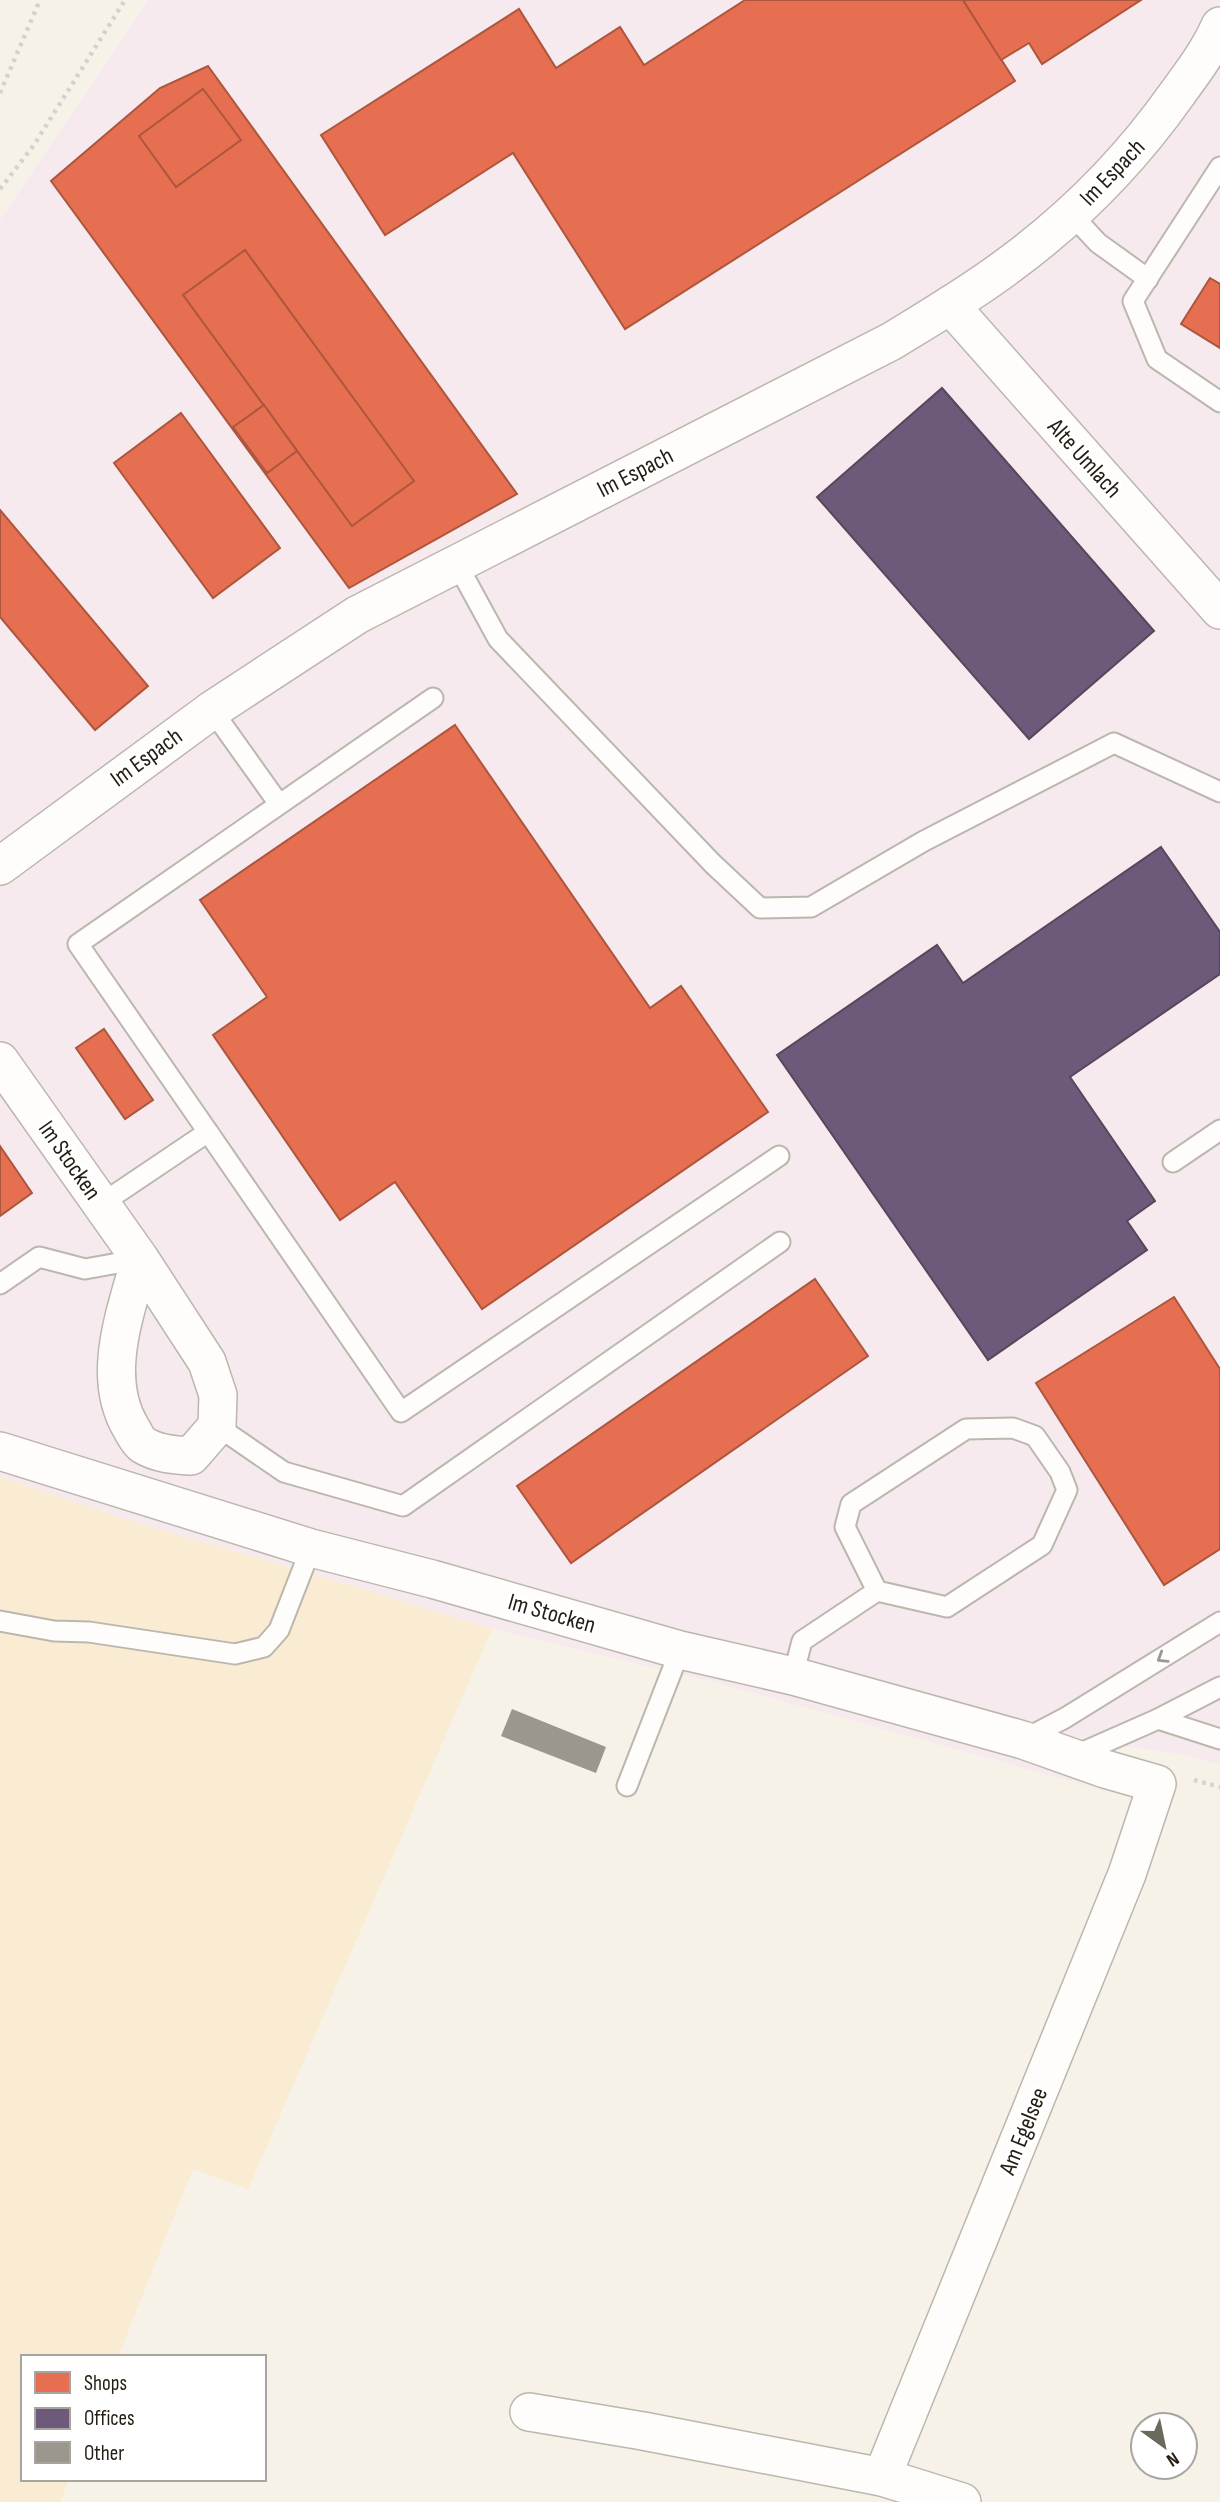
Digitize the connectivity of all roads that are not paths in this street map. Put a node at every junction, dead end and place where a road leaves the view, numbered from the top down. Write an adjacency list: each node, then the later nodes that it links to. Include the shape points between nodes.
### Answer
1 (1220, 26): 3 (street, Im Espach, via 1148,136)
2 (1220, 167): 4 (lane)
3 (1071, 214): 4 (lane, via 1098,243); 5 (street, Im Espach)
4 (1148, 279): 6 (lane, via 1133,301 1157,359)
5 (950, 305): 7 (street, Im Espach, via 892,341); 8 (street, Alte Umlach)
6 (1220, 402)
7 (456, 562): 10 (street, Im Espach, via 357,615); 11 (lane, via 498,639 760,908 811,907 925,841 1114,743)
8 (1220, 610)
9 (433, 698): 12 (lane)
10 (212, 710): 12 (lane); 13 (street, Im Espach)
11 (1220, 792)
12 (279, 804): 16 (lane, via 78,944)
13 (0, 866)
14 (0, 1061): 19 (street, Im Stocken)
15 (1220, 1130): 18 (lane)
16 (208, 1132): 17 (lane, via 401,1412); 19 (lane)
17 (779, 1156)
18 (1172, 1162)
19 (102, 1204): 21 (street, Im Stocken)
20 (780, 1242): 23 (lane, via 402,1506 284,1472)
21 (140, 1259): 22 (lane, via 85,1269 39,1257); 23 (street, Im Stocken, via 207,1362 218,1395); 23 (street, via 117,1347 122,1412 141,1444 168,1455 191,1456)
22 (0, 1284)
23 (217, 1426)
24 (0, 1451): 25 (street, Im Stocken)
25 (311, 1548): 27 (lane, via 278,1630 264,1647 235,1654); 29 (street, Im Stocken)
26 (877, 1591): 26 (lane, via 947,1607 1042,1545 1067,1490 1035,1436 1013,1428 966,1429 851,1504 845,1527); 30 (lane, via 802,1641)
27 (0, 1621)
28 (1220, 1622): 34 (lane, one-way to 34)
29 (680, 1650): 30 (street, Im Stocken); 37 (lane)
30 (793, 1676): 34 (street, Im Stocken)
31 (1220, 1687): 32 (lane)
32 (1158, 1719): 33 (lane); 35 (lane)
33 (1220, 1739)
34 (1023, 1740): 35 (street, Im Stocken)
35 (1089, 1763): 36 (street, Im Stocken)
36 (1157, 1784): 39 (street, Am Egelsee, via 1122,1887)
37 (627, 1786)
38 (529, 2412): 39 (street)
39 (882, 2477): 40 (street)
40 (962, 2502)

